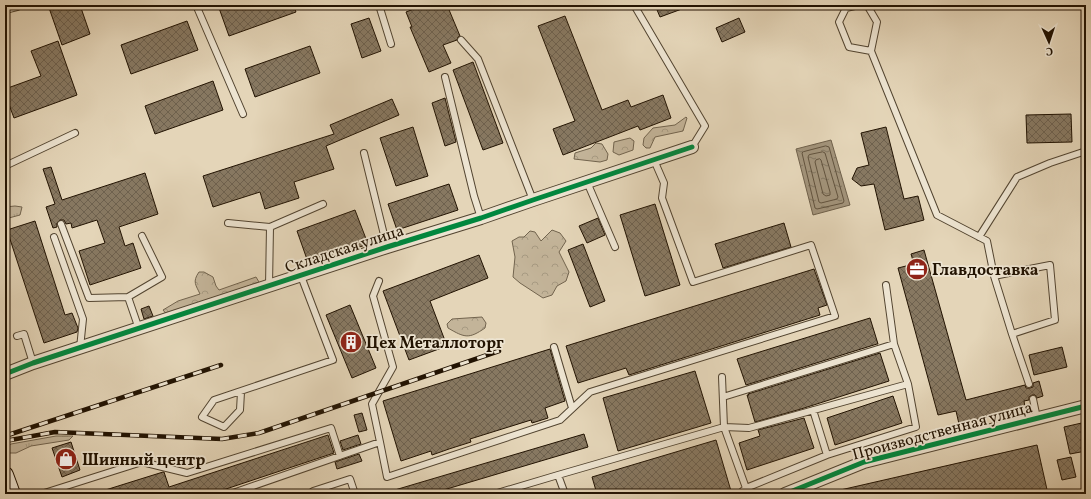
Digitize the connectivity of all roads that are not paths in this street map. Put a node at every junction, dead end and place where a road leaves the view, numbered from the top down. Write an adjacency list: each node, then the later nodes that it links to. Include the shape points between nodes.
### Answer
1 (196, 5): 12 (lane)
2 (379, 5): 9 (lane)
3 (634, 5): 14 (lane, via 705,126)
4 (859, 5): 10 (lane, via 846,8 839,22 850,47)
5 (867, 5): 10 (lane, via 877,22)
6 (17, 7): 7 (lane)
7 (5, 10)
8 (461, 40): 20 (lane, via 478,59)
9 (391, 44)
10 (871, 51): 27 (lane, via 937,215)
11 (445, 77): 22 (lane)
12 (243, 114)
13 (75, 133): 18 (lane)
14 (692, 147): 17 (street, Складская улица)
15 (1086, 151): 27 (lane, via 1017,177)
16 (364, 153): 29 (lane)
17 (654, 160): 19 (street, Складская улица); 52 (lane, via 664,183 662,198 693,282 811,245 835,316 590,392)
18 (5, 166)
19 (587, 182): 20 (street, Складская улица); 30 (lane)
20 (533, 200): 22 (street, Складская улица)
21 (323, 204): 25 (lane)
22 (481, 218): 29 (street, Складская улица)
23 (228, 223): 25 (lane)
24 (61, 224): 36 (lane, via 89,298)
25 (270, 227): 35 (lane)
26 (142, 236): 36 (lane, via 162,277)
27 (979, 236): 32 (lane, via 987,241)
28 (54, 237): 42 (lane, via 82,319)
29 (387, 247): 31 (street, Складская улица)
30 (615, 247)
31 (300, 276): 35 (street, Складская улица); 48 (lane, via 333,360)
32 (994, 276): 38 (lane); 38 (lane, via 1050,265 1054,320)
33 (379, 281): 56 (lane, via 373,296 393,367 372,404)
34 (886, 285): 40 (lane)
35 (269, 286): 37 (street, Складская улица)
36 (128, 297): 37 (lane)
37 (139, 329): 42 (street, Складская улица)
38 (1012, 334): 47 (lane)
39 (17, 336): 43 (lane, via 24,334)
40 (894, 344): 46 (lane); 49 (lane)
41 (554, 347): 52 (lane)
42 (80, 348): 43 (street, Складская улица)
43 (33, 364): 44 (street, Складская улица)
44 (5, 374)
45 (722, 377): 49 (lane)
46 (908, 384): 53 (lane); 57 (lane, via 916,427)
47 (1029, 384)
48 (241, 392): 48 (lane, via 214,400 202,417 224,427 240,410)
49 (723, 397): 55 (lane)
50 (1033, 399): 54 (lane)
51 (1086, 406): 54 (street, Производственная улица)
52 (572, 408): 56 (lane, via 560,420 387,477)
53 (813, 410): 55 (lane, via 749,428); 57 (lane)
54 (1037, 418): 70 (street, Производственная улица, via 864,462)
55 (724, 428): 60 (lane); 61 (lane)
56 (380, 442): 58 (lane)
57 (827, 455): 61 (lane)
58 (340, 456): 64 (lane, via 331,428 187,473 142,462); 65 (lane)
59 (5, 475): 63 (main road)
60 (558, 475): 67 (lane); 68 (lane)
61 (746, 488): 69 (lane)
62 (313, 491): 66 (lane, via 350,479)
63 (12, 494)
64 (41, 494)
65 (230, 494)
66 (355, 494)
67 (494, 494)
68 (565, 494)
69 (739, 494)
70 (785, 494)

